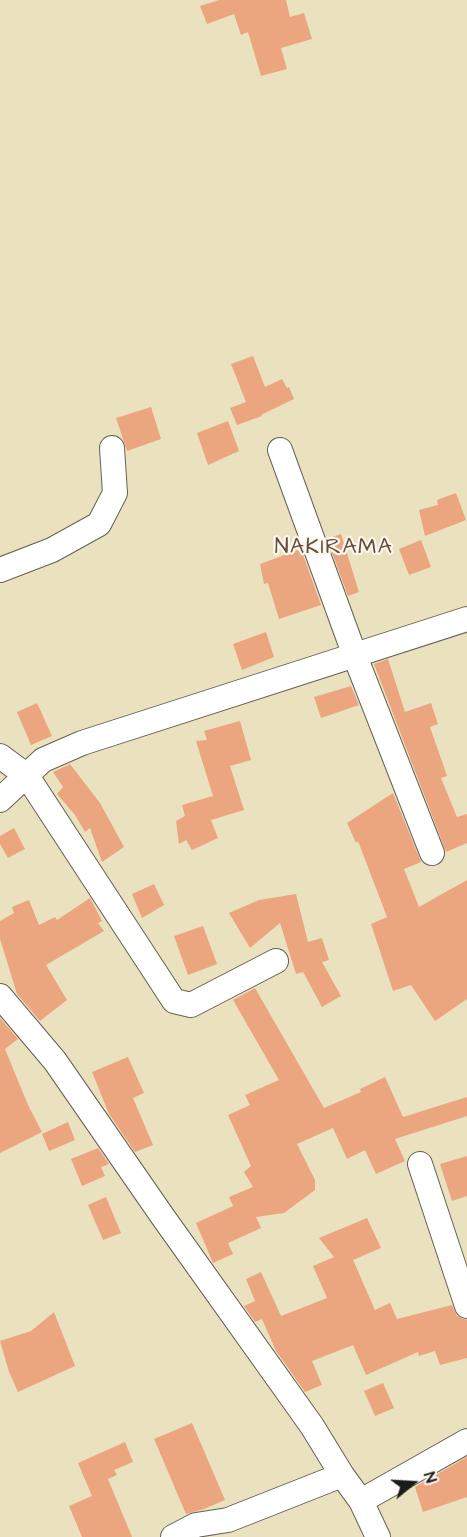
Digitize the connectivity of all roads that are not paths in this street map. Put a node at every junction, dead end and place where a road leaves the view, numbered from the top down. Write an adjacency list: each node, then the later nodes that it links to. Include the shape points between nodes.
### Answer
1 (112, 448): 3 (street, via 115,494 99,524 52,550)
2 (280, 450): 5 (street)
3 (0, 570)
4 (467, 619): 5 (street)
5 (355, 657): 7 (street, via 82,743 43,760); 9 (street)
6 (0, 756): 7 (street)
7 (27, 776): 8 (street); 10 (street, via 174,1001 191,1005)
8 (0, 800)
9 (432, 853)
10 (276, 961)
11 (0, 996): 15 (street, via 55,1061 312,1426)
12 (420, 1164): 13 (street)
13 (467, 1306)
14 (467, 1441): 16 (street)
15 (342, 1475): 16 (street); 17 (street, via 228,1520 196,1525)
16 (361, 1501): 18 (street)
17 (173, 1537)
18 (378, 1537)

